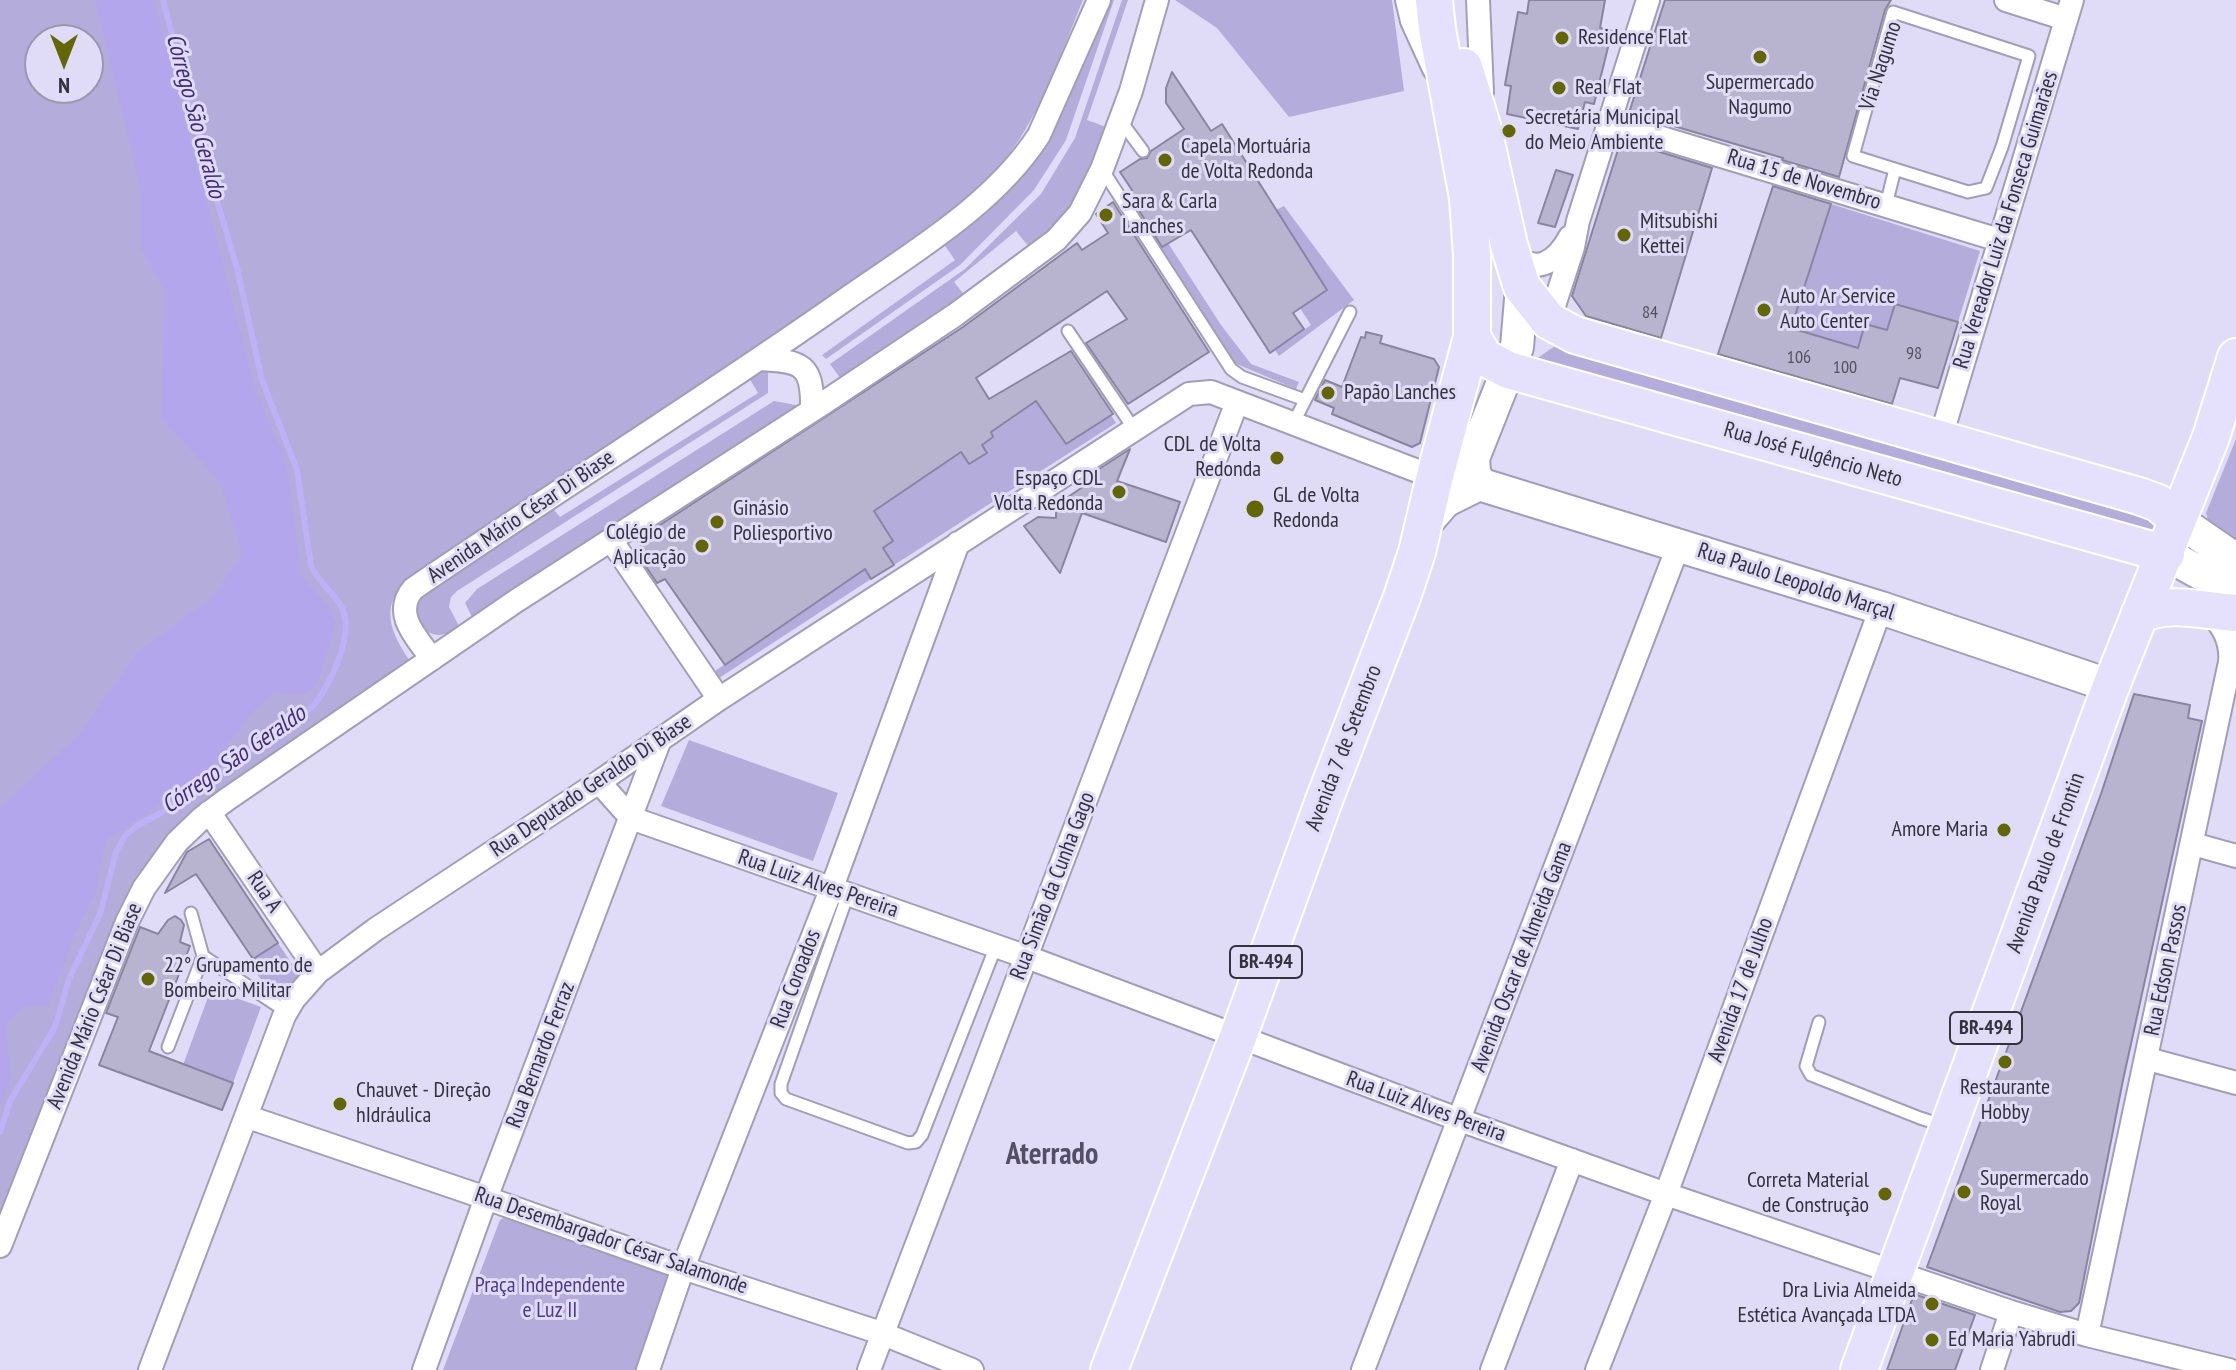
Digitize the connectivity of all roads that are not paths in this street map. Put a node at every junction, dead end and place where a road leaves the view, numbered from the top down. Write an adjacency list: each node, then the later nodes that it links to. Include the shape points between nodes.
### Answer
1 (1099, 0): 24 (street, Avenida Mário César Di Biase, via 1045,125 1003,181 911,254)
2 (1157, 0): 9 (street)
3 (1407, 0): 8 (street, Avenida 7 de Setembro)
4 (1648, 0): 10 (street)
5 (2006, 0): 6 (street)
6 (2069, 9): 16 (street, Rua Vereador Luiz da Fonseca Guimarães)
7 (1450, 11): 8 (main road, Avenida 7 de Setembro); 17 (main road, Avenida 7 de Setembro)
8 (1451, 105): 22 (main road, Avenida 7 de Setembro, via 1470,219)
9 (1120, 120): 11 (lane); 12 (street)
10 (1609, 122): 14 (street, Rua 15 de Novembro); 15 (street)
11 (1143, 151)
12 (1102, 169): 26 (lane, via 1231,369); 28 (street, via 1080,213 1056,240)
13 (1895, 169): 13 (lane, Via Nagumo, via 1968,192 1986,188 2029,56 1893,12 1853,156); 14 (lane)
14 (1886, 205): 16 (street, Rua 15 de Novembro)
15 (1578, 221): 17 (street, via 1563,251 1549,262 1524,261); 20 (street)
16 (1999, 240): 31 (street, Rua Vereador Luiz da Fonseca Guimarães)
17 (1509, 245): 18 (main road, Avenida 7 de Setembro)
18 (1522, 287): 20 (main road); 25 (street, Avenida 7 de Setembro, via 1517,347)
19 (1350, 312): 26 (lane)
20 (1549, 321): 31 (main road, via 1575,335)
21 (1068, 331): 30 (lane)
22 (1472, 337): 25 (main road, Rua José Fulgêncio Neto, via 1484,357); 33 (main road, Avenida 7 de Setembro)
23 (2236, 357): 34 (main road, Avenida Paulo de Frontin / BR-494)
24 (759, 359): 28 (street, via 804,369 811,380); 44 (street, Avenida Mário César Di Biase, via 413,589 404,604 405,617)
25 (1508, 370): 32 (street, Avenida 7 de Setembro, via 1491,408); 39 (main road, Rua José Fulgêncio Neto)
26 (1305, 400): 29 (lane)
27 (1237, 402): 29 (street); 30 (street, Rua Deputado Geraldo Di Biase, via 1195,392); 57 (street, Rua Simão da Cunha Gago)
28 (812, 410): 36 (street)
29 (1293, 424): 33 (street)
30 (1134, 429): 37 (street, Rua Deputado Geraldo Di Biase)
31 (1940, 440): 34 (main road, via 2150,499)
32 (1476, 471): 33 (street); 35 (street, via 1445,501); 38 (street, Rua Paulo Leopoldo Marçal)
33 (1435, 476): 35 (main road, Avenida 7 de Setembro)
34 (2178, 520): 39 (main road, Avenida Paulo de Frontin / BR-494); 40 (street)
35 (1421, 538): 61 (main road, Avenida 7 de Setembro / BR-494)
36 (611, 540): 44 (street); 46 (street)
37 (958, 543): 46 (street, Rua Deputado Geraldo Di Biase); 53 (street, Rua Coroados)
38 (1679, 544): 42 (street, Rua Paulo Leopoldo Marçal); 66 (street, Avenida Oscar de Almeida Gama)
39 (2166, 554): 41 (street); 43 (main road, Avenida Paulo de Frontin / BR-494)
40 (2236, 560)
41 (2226, 606): 43 (main road, via 2175,605); 51 (street, Rua Edson Passos, via 2220,624 2231,653)
42 (1881, 608): 45 (street, Rua Paulo Leopoldo Marçal); 69 (street, Avenida 17 de Julho)
43 (2139, 615): 45 (main road, Avenida Paulo de Frontin / BR-494)
44 (432, 659): 49 (street, Avenida Mário Cséar Di Biase)
45 (2111, 686): 67 (main road, Avenida Paulo de Frontin / BR-494)
46 (719, 699): 47 (street, Rua Deputado Geraldo Di Biase)
47 (659, 742): 48 (street, Rua Deputado Geraldo Di Biase); 50 (street, Rua Bernardo Ferraz)
48 (599, 782): 50 (street); 58 (street, Rua Deputado Geraldo Di Biase)
49 (209, 812): 58 (street, Rua A); 71 (street, Avenida Mário Cséar Di Biase, via 168,854 130,914)
50 (631, 818): 53 (street, Rua Luiz Alves Pereira); 70 (street, Rua Bernardo Ferraz)
51 (2193, 844): 52 (street); 63 (street, Rua Edson Passos)
52 (2236, 856)
53 (839, 892): 55 (street, Rua Luiz Alves Pereira); 55 (lane, via 781,1093 908,1143 922,1135); 72 (street, Rua Coroados)
54 (191, 913): 56 (lane)
55 (996, 946): 57 (street, Rua Luiz Alves Pereira)
56 (203, 956): 59 (lane); 62 (lane)
57 (1027, 957): 61 (street, Rua Luiz Alves Pereira); 75 (street, Rua Simão da Cunha Gago)
58 (318, 972): 59 (street, Rua Deputado Geraldo Di Biase)
59 (287, 1012): 65 (street, Rua Deputado Geraldo Di Biase)
60 (1819, 1022): 67 (lane, via 1806,1066 1811,1075)
61 (1238, 1037): 66 (street, Rua Luiz Alves Pereira); 83 (main road, Avenida 7 de Setembro / BR-494)
62 (168, 1047)
63 (2148, 1059): 64 (street); 76 (street, Rua Edson Passos)
64 (2236, 1083)
65 (248, 1117): 70 (street, Rua Desembargador César Salamonde); 78 (street, Rua Deputado Geraldo Di Biase)
66 (1460, 1120): 68 (street, Rua Luiz Alves Pereira); 84 (street, Avenida Oscar de Almeida Gama)
67 (1949, 1127): 73 (main road, Avenida Paulo de Frontin / BR-494)
68 (1572, 1160): 69 (street, Rua Luiz Alves Pereira); 85 (street)
69 (1666, 1194): 73 (street, Rua Luiz Alves Pereira); 86 (street, Avenida 17 de Julho)
70 (486, 1198): 72 (street, Rua Desembargador César Salamonde); 79 (street, Rua Bernardo Ferraz)
71 (0, 1246)
72 (683, 1268): 75 (street, Rua Desembargador César Salamonde); 80 (street, Rua Coroados)
73 (1895, 1274): 74 (street, Rua Luiz Alves Pereira); 87 (main road, Avenida Paulo de Frontin / BR-494)
74 (2011, 1312): 76 (street, Rua Luiz Alves Pereira); 88 (street)
75 (881, 1333): 81 (street, Rua Simão da Cunha Gago); 82 (street, Rua Desembargador César Salamonde)
76 (2087, 1335): 77 (street, Rua Luiz Alves Pereira)
77 (2173, 1363): 89 (street, Rua Luiz Alves Pereira)
78 (150, 1370)
79 (424, 1370)
80 (648, 1370)
81 (869, 1370)
82 (972, 1370)
83 (1109, 1370)
84 (1363, 1370)
85 (1492, 1370)
86 (1597, 1370)
87 (1859, 1370)
88 (1992, 1370)
89 (2229, 1370)

